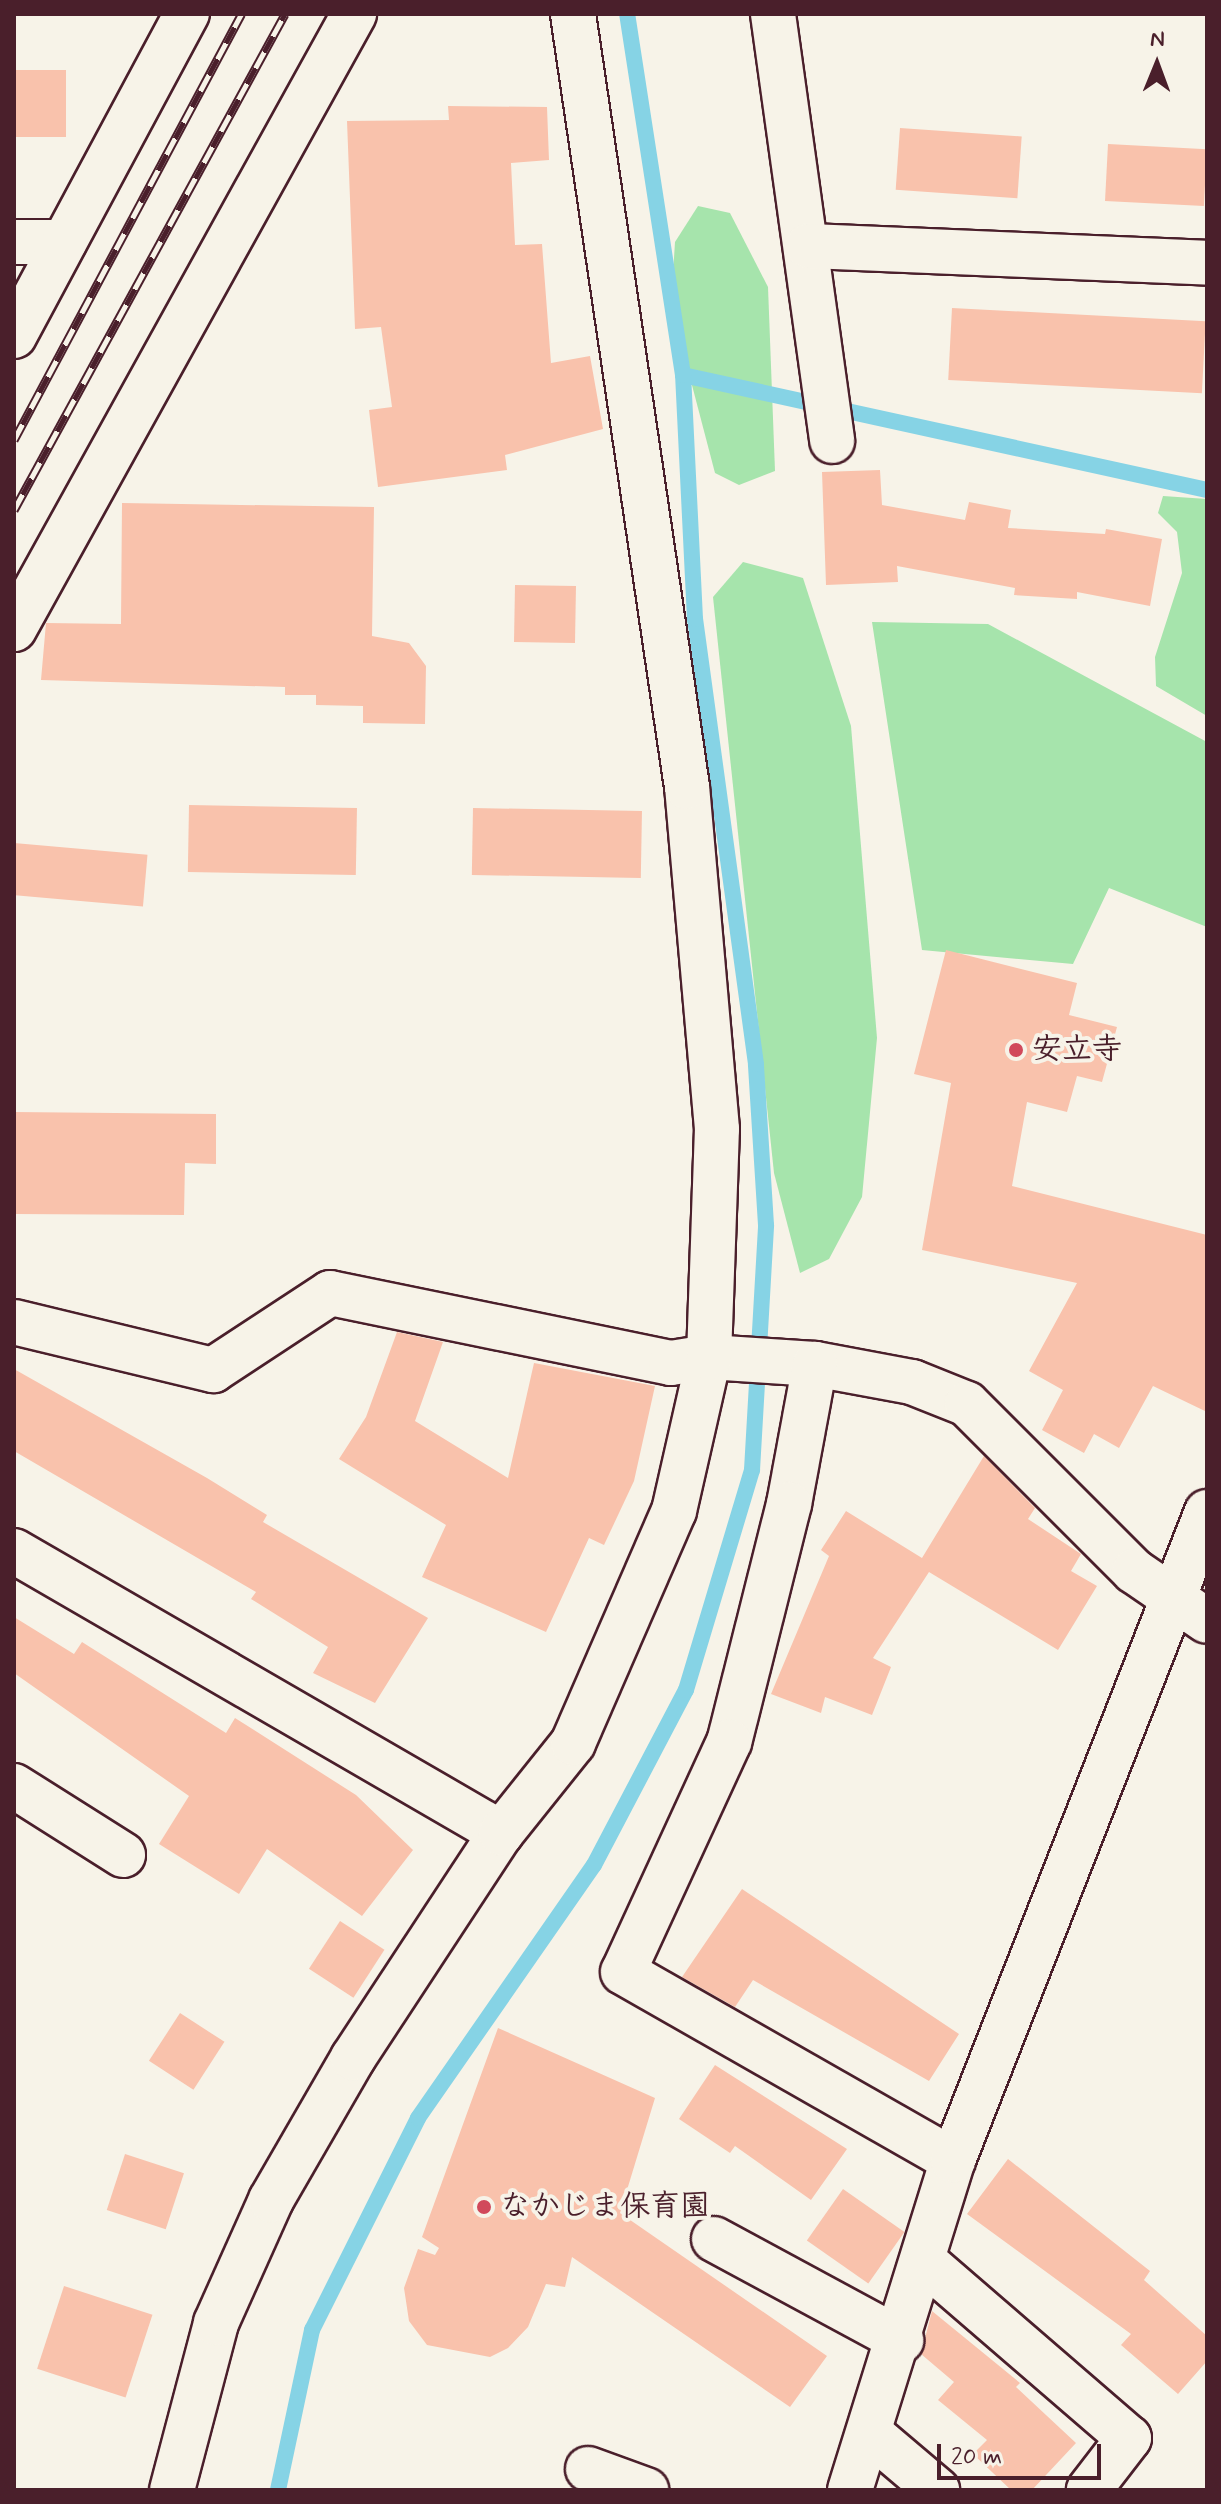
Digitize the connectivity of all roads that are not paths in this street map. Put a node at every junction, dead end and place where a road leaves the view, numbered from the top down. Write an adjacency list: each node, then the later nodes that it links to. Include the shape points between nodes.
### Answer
1 (187, 14): 6 (street)
2 (354, 14): 11 (street)
3 (573, 14): 13 (street, via 687,787 717,1129)
4 (773, 14): 7 (street, via 783,120)
5 (14, 242): 6 (street)
6 (64, 242): 9 (street)
7 (808, 246): 8 (street); 10 (street)
8 (1207, 263)
9 (14, 336)
10 (832, 441)
11 (14, 629)
12 (14, 1322): 13 (street, via 213,1370 330,1293 671,1363)
13 (709, 1357): 14 (street); 20 (street, via 674,1511 620,1645 573,1743)
14 (815, 1364): 17 (street, via 912,1382 967,1404 1134,1571); 22 (street, via 789,1504 729,1742 623,1972)
15 (1207, 1512): 17 (street)
16 (14, 1551): 20 (street)
17 (1171, 1591): 18 (street); 22 (street)
18 (1207, 1621)
19 (14, 1786): 21 (street)
20 (501, 1833): 28 (street, via 353,2058 271,2200 216,2323)
21 (123, 1855)
22 (953, 2160): 24 (street)
23 (714, 2239): 25 (street)
24 (926, 2263): 25 (street); 32 (street, via 1129,2438)
25 (901, 2340): 26 (street)
26 (871, 2434): 30 (street); 31 (street)
27 (588, 2469): 29 (street)
28 (172, 2490)
29 (646, 2490)
30 (850, 2490)
31 (937, 2490)
32 (1089, 2490)

